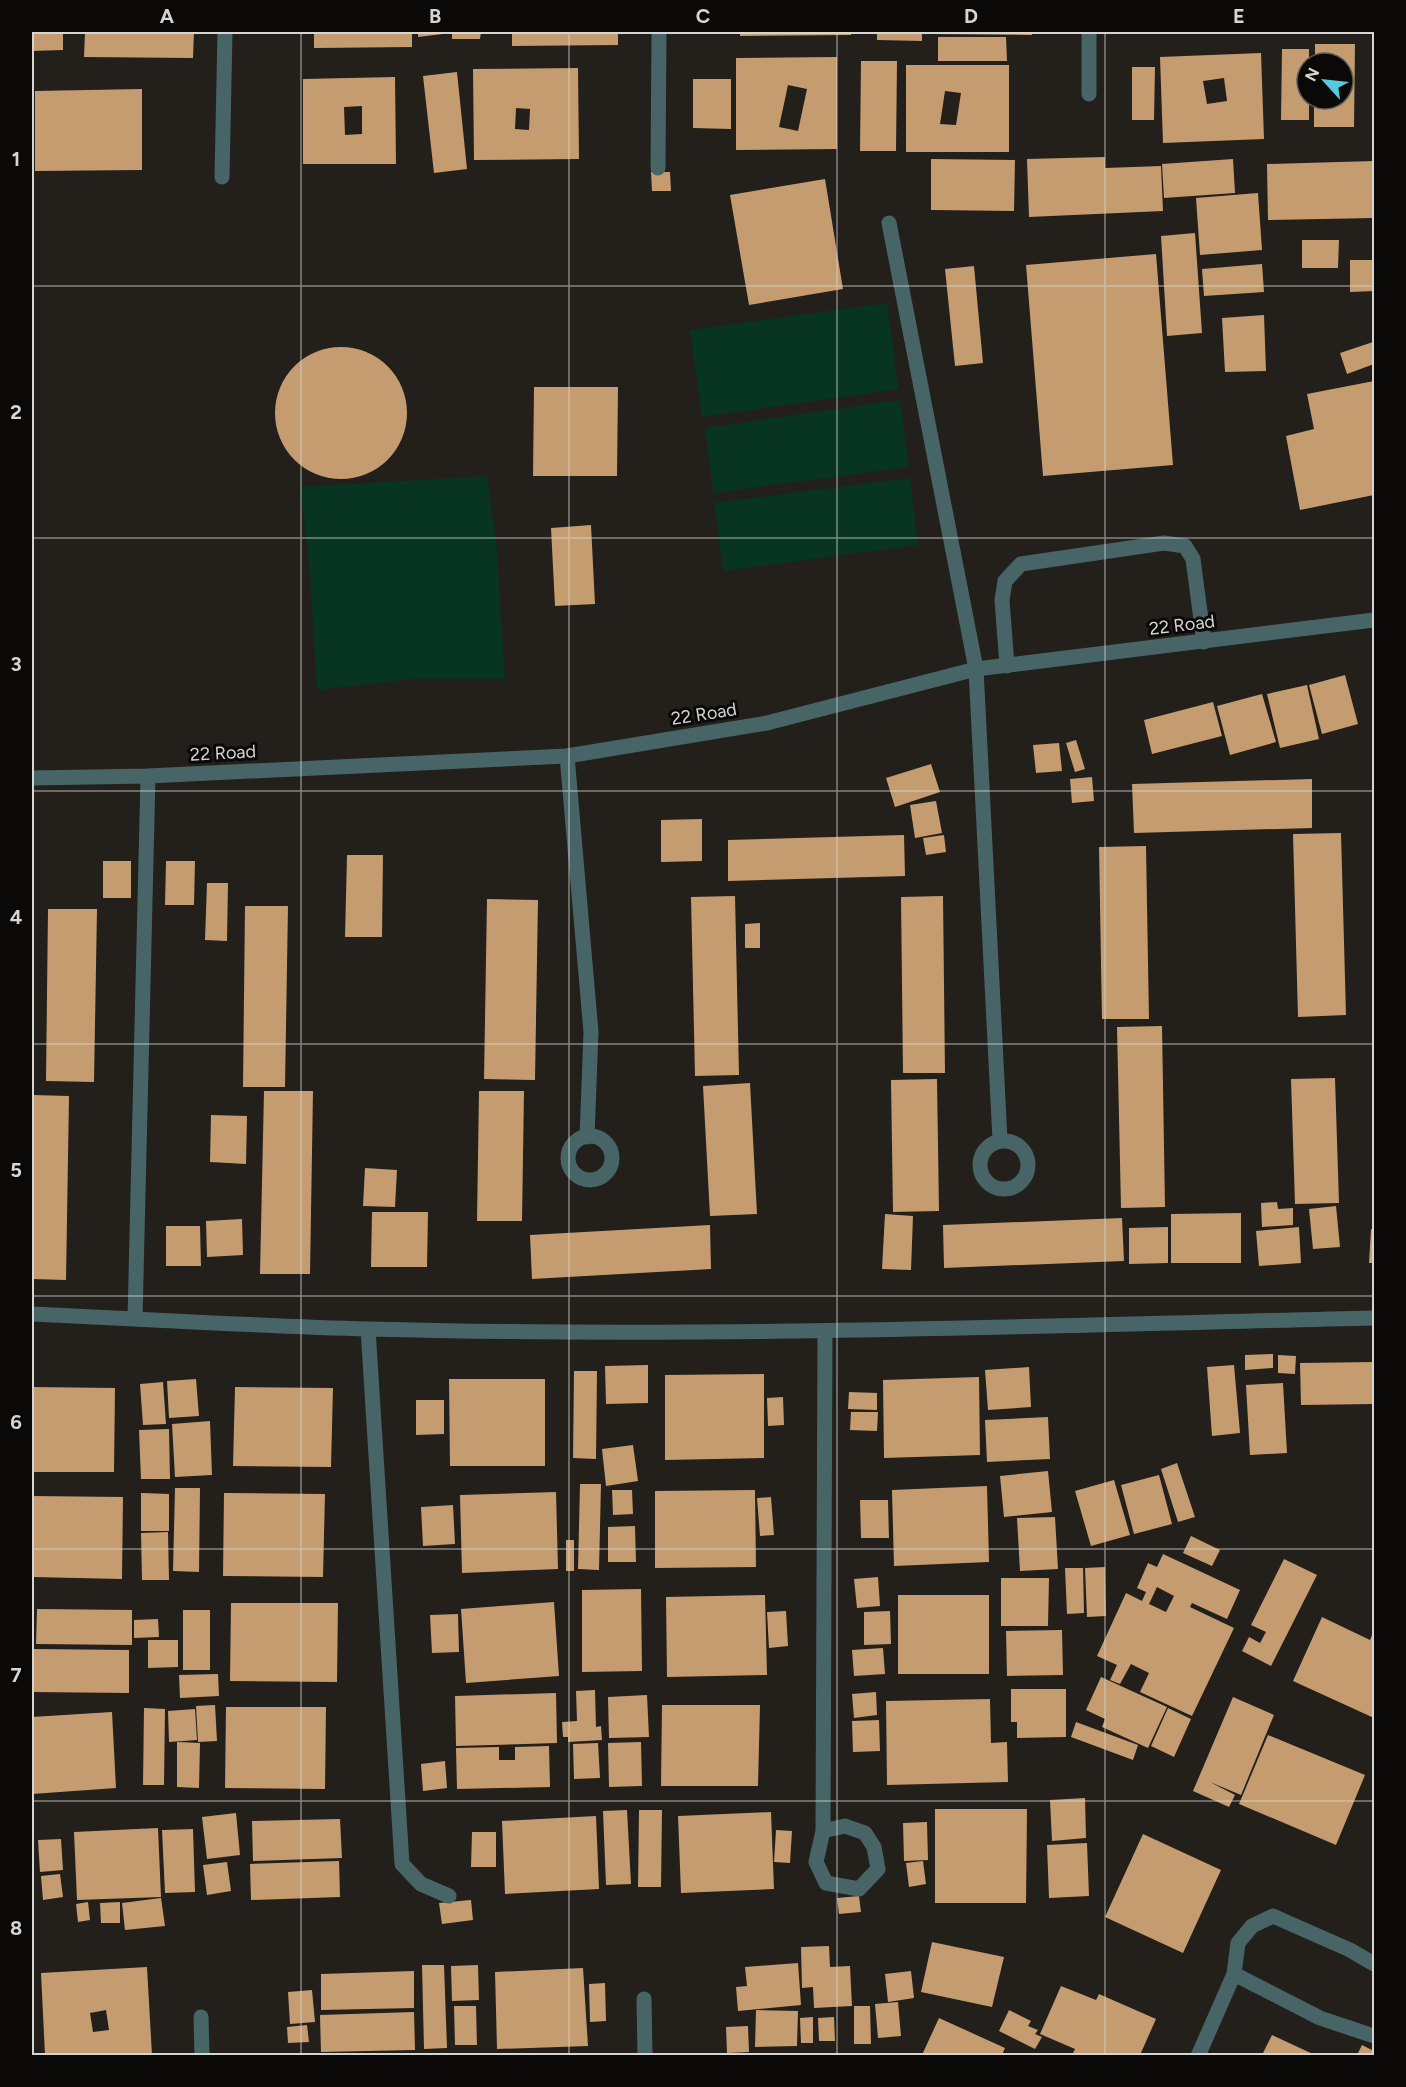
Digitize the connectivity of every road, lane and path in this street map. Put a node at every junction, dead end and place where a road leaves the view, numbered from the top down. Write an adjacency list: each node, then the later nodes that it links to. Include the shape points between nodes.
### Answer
1 (225, 32): 6 (street)
2 (659, 32): 5 (street)
3 (1089, 32): 4 (street)
4 (1089, 94)
5 (658, 168)
6 (222, 177)
7 (889, 223): 11 (street)
8 (1374, 620): 9 (street, 22 Road)
9 (1204, 642): 10 (street, 22 Road); 10 (street, via 1193,559 1185,546 1164,543 1021,564 1005,581 1002,600)
10 (1007, 666): 11 (street, 22 Road)
11 (976, 669): 12 (street, 22 Road, via 767,723); 16 (street)
12 (567, 756): 13 (street, 22 Road); 15 (street, via 591,1032)
13 (148, 776): 14 (street, 22 Road); 19 (street)
14 (32, 778)
15 (587, 1137)
16 (1000, 1140)
17 (32, 1314): 19 (street)
18 (1374, 1318): 21 (street)
19 (135, 1319): 20 (street)
20 (368, 1329): 21 (street); 23 (street, via 402,1863 421,1884)
21 (825, 1331): 22 (street)
22 (823, 1831): 22 (street, via 816,1862 826,1883 858,1889 878,1869 874,1848 865,1833 845,1826)
23 (449, 1896)
24 (1374, 1964): 25 (street, via 1273,1916 1252,1926 1238,1943)
25 (1234, 1974): 28 (street, via 1320,2019); 31 (street)
26 (644, 1999): 30 (street)
27 (201, 2017): 29 (street)
28 (1374, 2036)
29 (202, 2055)
30 (645, 2055)
31 (1198, 2055)

